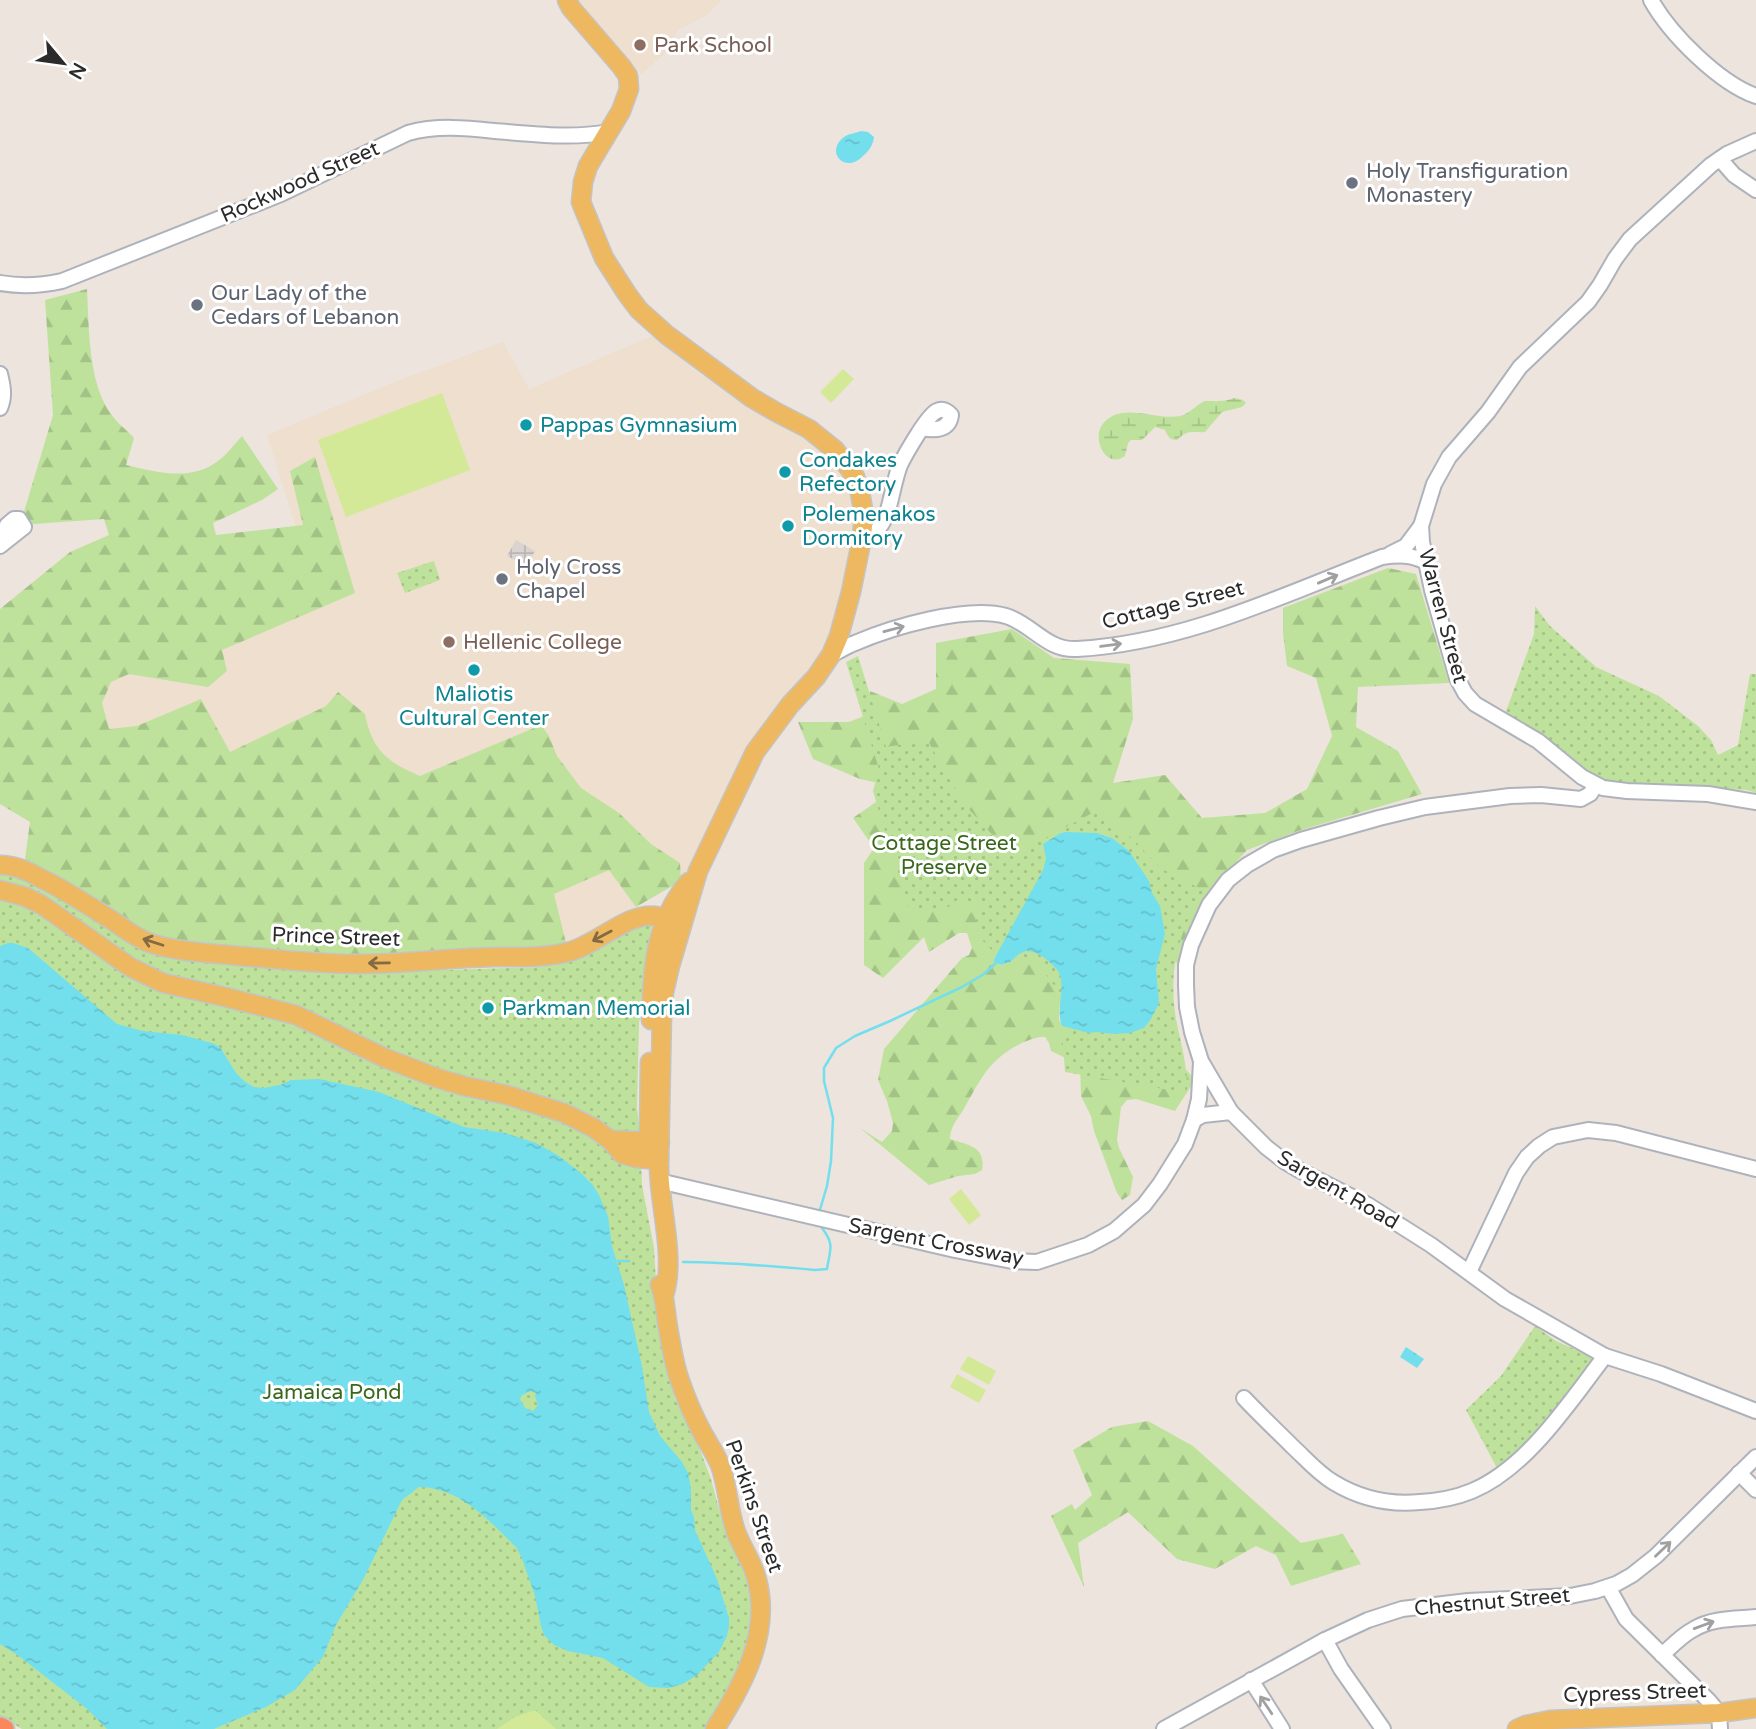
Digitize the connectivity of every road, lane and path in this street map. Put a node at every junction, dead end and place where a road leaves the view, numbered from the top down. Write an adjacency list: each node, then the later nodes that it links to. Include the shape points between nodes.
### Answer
1 (567, 0): 4 (main road, via 628,76 629,89)
2 (1651, 0): 3 (street, via 1712,70)
3 (1756, 96)
4 (609, 132): 8 (street, Rockwood Street, via 588,136 422,129 281,194 62,281 40,286); 13 (main road, via 588,166 581,202 604,258 639,310 667,335 752,398 810,429 835,450 858,485 864,514)
5 (1756, 141): 6 (street, Warren Street)
6 (1720, 159): 7 (street); 12 (street, Warren Street, via 1630,239 1588,302 1520,367 1445,462)
7 (1756, 190)
8 (0, 283)
9 (0, 374): 10 (street)
10 (0, 408)
11 (922, 428): 13 (street, via 901,463 884,520 872,536)
12 (1421, 526): 14 (street, Cottage Street, via 1406,546); 15 (street, Warren Street)
13 (862, 538): 16 (main road)
14 (1382, 557): 15 (street, Cottage Street, via 1408,555); 16 (street, Cottage Street, one-way to 14, via 889,630 970,613 1006,617 1062,648 1130,642 1244,612)
15 (1426, 562): 17 (street, Warren Street, via 1465,693)
16 (831, 655): 19 (main road, Cottage Street, via 755,752)
17 (1596, 785): 18 (street, Warren Street); 26 (street, Sargent Road, via 1581,799 1510,796 1381,817 1273,850 1247,865 1209,905 1188,953 1186,999)
18 (1756, 802)
19 (728, 809): 21 (main road, Perkins Street)
20 (0, 865): 24 (main road, Prince Street, one-way to 20, via 569,952 539,956 353,964 279,959 150,943 60,887)
21 (698, 871): 23 (main road, Perkins Street); 25 (main road, Perkins Street)
22 (0, 890): 29 (main road, via 42,905 130,967 163,983 296,1015 437,1078 557,1110 587,1124 621,1153 636,1158)
23 (682, 890): 24 (main road, Prince Street); 25 (main road, Perkins Street)
24 (646, 916): 25 (main road)
25 (673, 924): 29 (main road, Perkins Street)
26 (1201, 1061): 27 (street, Sargent Road); 28 (street, Sargent Crossway)
27 (1231, 1112): 28 (street); 32 (street, Sargent Road, via 1284,1161 1368,1205)
28 (1194, 1120): 31 (street, Sargent Crossway, via 1174,1163 1144,1205 1114,1231 1088,1245 1037,1262 943,1247)
29 (654, 1151): 31 (main road, Perkins Street); 33 (main road, Perkins Street, via 649,1199)
30 (1756, 1169): 32 (street, via 1616,1133 1588,1130 1553,1137 1527,1157 1516,1174)
31 (659, 1181): 33 (main road, Perkins Street, via 667,1255)
32 (1469, 1272): 34 (street, Sargent Road, via 1504,1299)
33 (664, 1295): 45 (main road, Perkins Street, via 679,1377 714,1450 733,1522 757,1580 761,1605 757,1641)
34 (1605, 1356): 35 (street, via 1518,1462 1478,1489 1433,1501 1387,1502 1334,1482); 36 (street, Sargent Road)
35 (1244, 1398)
36 (1756, 1411)
37 (1756, 1457): 38 (street, Chestnut Street)
38 (1739, 1474): 39 (street); 40 (street, Chestnut Street, one-way to 38, via 1649,1562)
39 (1756, 1490)
40 (1602, 1589): 42 (street, Chestnut Street, via 1560,1597 1414,1607 1368,1620); 43 (street)
41 (1756, 1617): 43 (street, one-way to 41, via 1692,1629 1715,1621)
42 (1325, 1640): 44 (street, Chestnut Street); 54 (street)
43 (1662, 1655): 47 (street, via 1709,1701)
44 (1251, 1680): 52 (street, Chestnut Street); 53 (street, one-way to 44)
45 (730, 1703): 50 (main road, Perkins Street); 51 (main road)
46 (1756, 1708): 47 (main road, Cypress Street)
47 (1720, 1721): 48 (main road, Cypress Street)
48 (1604, 1723): 49 (main road, Cypress Street, via 1550,1720)
49 (1523, 1728)
50 (715, 1729)
51 (731, 1729)
52 (1164, 1729)
53 (1282, 1729)
54 (1383, 1729)

